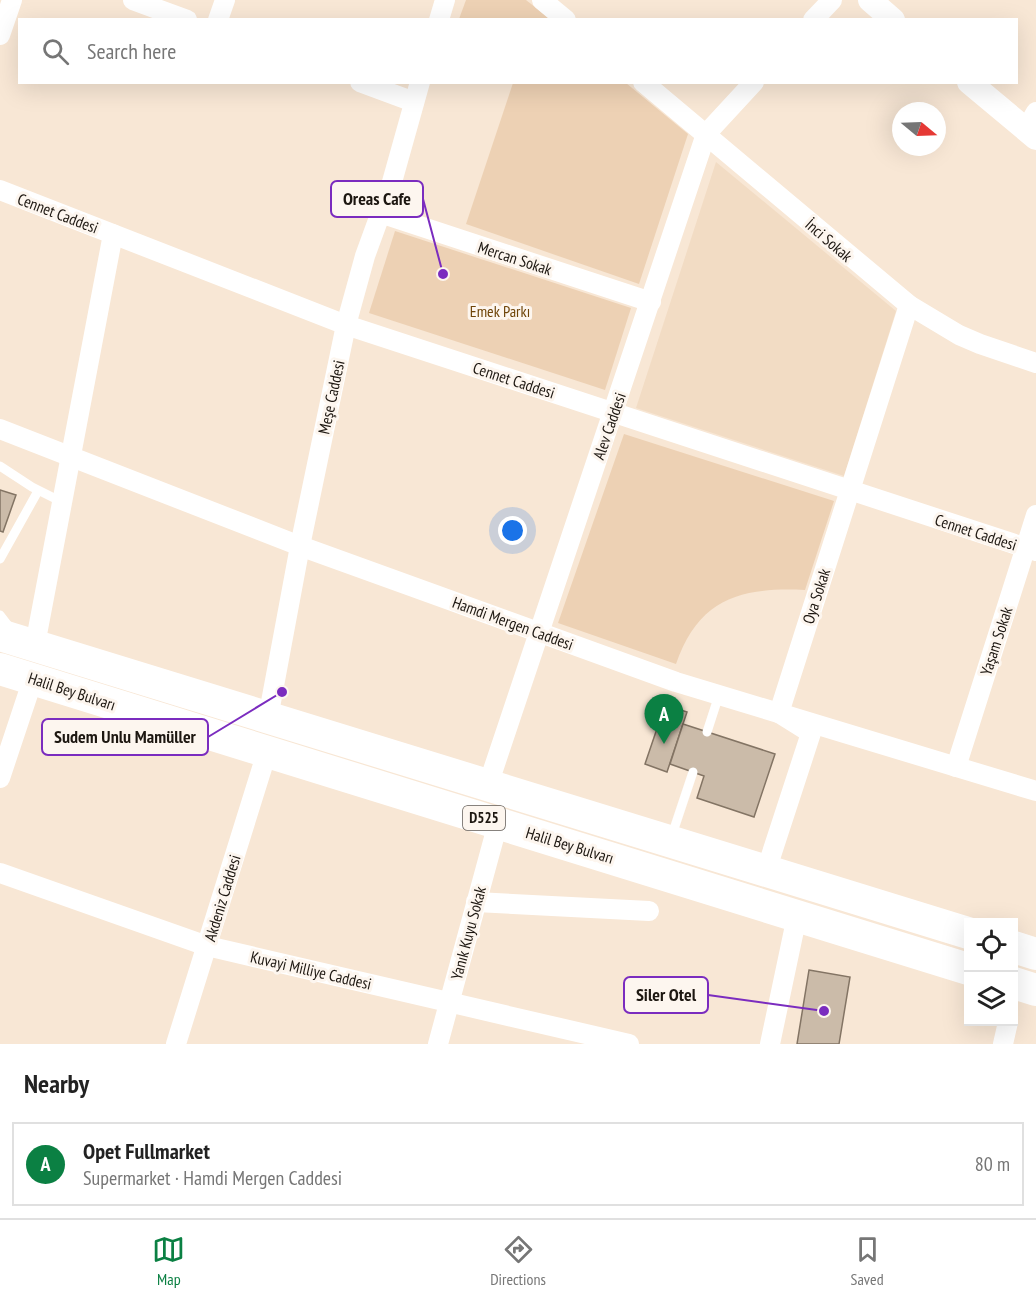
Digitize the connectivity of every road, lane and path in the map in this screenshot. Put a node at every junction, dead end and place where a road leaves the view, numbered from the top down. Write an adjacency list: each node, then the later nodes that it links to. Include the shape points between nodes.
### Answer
1 (12, 0): 14 (street)
2 (133, 0): 8 (street)
3 (225, 0): 9 (street)
4 (445, 0): 10 (street)
5 (542, 0): 11 (street)
6 (832, 0): 12 (street)
7 (870, 0): 13 (street)
8 (181, 18)
9 (219, 18)
10 (440, 18)
11 (564, 18)
12 (815, 18)
13 (891, 18)
14 (0, 35)
15 (365, 84): 20 (street)
16 (419, 84): 20 (street, Meşe Caddesi)
17 (645, 84): 22 (street, İnci Sokak)
18 (752, 84): 22 (street, Alev Caddesi)
19 (972, 84): 21 (street)
20 (414, 102): 24 (street, Meşe Caddesi)
21 (1033, 126)
22 (706, 134): 26 (street, Alev Caddesi); 27 (street, İnci Sokak)
23 (0, 190): 25 (street, Cennet Caddesi)
24 (380, 213): 26 (street, Mercan Sokak); 28 (street, Meşe Caddesi)
25 (114, 234): 28 (street, Cennet Caddesi); 32 (street)
26 (651, 302): 30 (street, Alev Caddesi)
27 (909, 305): 29 (street, İnci Sokak, via 959,335); 35 (street, Oya Sokak)
28 (346, 325): 30 (street, Cennet Caddesi); 38 (street, Meşe Caddesi)
29 (1036, 363)
30 (613, 413): 35 (street, Cennet Caddesi); 42 (street, Alev Caddesi)
31 (0, 429): 32 (street, Hamdi Mergen Caddesi)
32 (71, 457): 36 (street); 38 (street, Hamdi Mergen Caddesi)
33 (0, 466): 34 (lane)
34 (38, 490): 36 (lane); 40 (lane)
35 (850, 491): 39 (street, Cennet Caddesi); 47 (street, Oya Sokak)
36 (62, 502): 43 (street)
37 (1036, 515): 39 (street, Yaşam Sokak)
38 (300, 546): 42 (street, Hamdi Mergen Caddesi); 48 (street, Meşe Caddesi)
39 (1031, 549): 51 (street, Yaşam Sokak)
40 (0, 559)
41 (0, 615): 43 (lane)
42 (540, 633): 46 (street, Hamdi Mergen Caddesi); 54 (street, Alev Caddesi)
43 (18, 640): 48 (highway, Halil Bey Bulvarı / D525)
44 (0, 669): 45 (highway, Halil Bey Bulvarı / D525)
45 (33, 679): 50 (highway, Halil Bey Bulvarı / D525); 53 (street)
46 (719, 695): 47 (street, Hamdi Mergen Caddesi); 49 (lane)
47 (779, 713): 51 (street, Hamdi Mergen Caddesi); 58 (street, via 811,733)
48 (268, 718): 54 (highway, Halil Bey Bulvarı / D525)
49 (707, 732)
50 (267, 753): 56 (highway, Halil Bey Bulvarı / D525); 64 (street, Akdeniz Caddesi)
51 (956, 767): 55 (street, Hamdi Mergen Caddesi)
52 (693, 772): 57 (lane)
53 (0, 778)
54 (488, 785): 57 (highway, Halil Bey Bulvarı / D525)
55 (1036, 791)
56 (498, 823): 60 (street, Yanık Kuyu Sokak); 62 (highway, Halil Bey Bulvarı / D525)
57 (670, 841): 58 (highway, Halil Bey Bulvarı / D525)
58 (766, 871): 63 (highway, Halil Bey Bulvarı / D525)
59 (0, 873): 64 (street, Kuvayi Milliye Caddesi)
60 (476, 902): 61 (street); 68 (street, Yanık Kuyu Sokak)
61 (649, 911)
62 (797, 916): 67 (highway, Halil Bey Bulvarı / D525); 73 (street)
63 (964, 931)
64 (207, 946): 68 (street, Kuvayi Milliye Caddesi); 70 (street, Akdeniz Caddesi)
65 (1018, 948): 66 (highway)
66 (1036, 954)
67 (964, 967)
68 (450, 1002): 71 (street, Yanık Kuyu Sokak); 72 (street, Kuvayi Milliye Caddesi)
69 (1007, 1026): 74 (street)
70 (176, 1044)
71 (438, 1044)
72 (628, 1044)
73 (770, 1044)
74 (1003, 1044)

